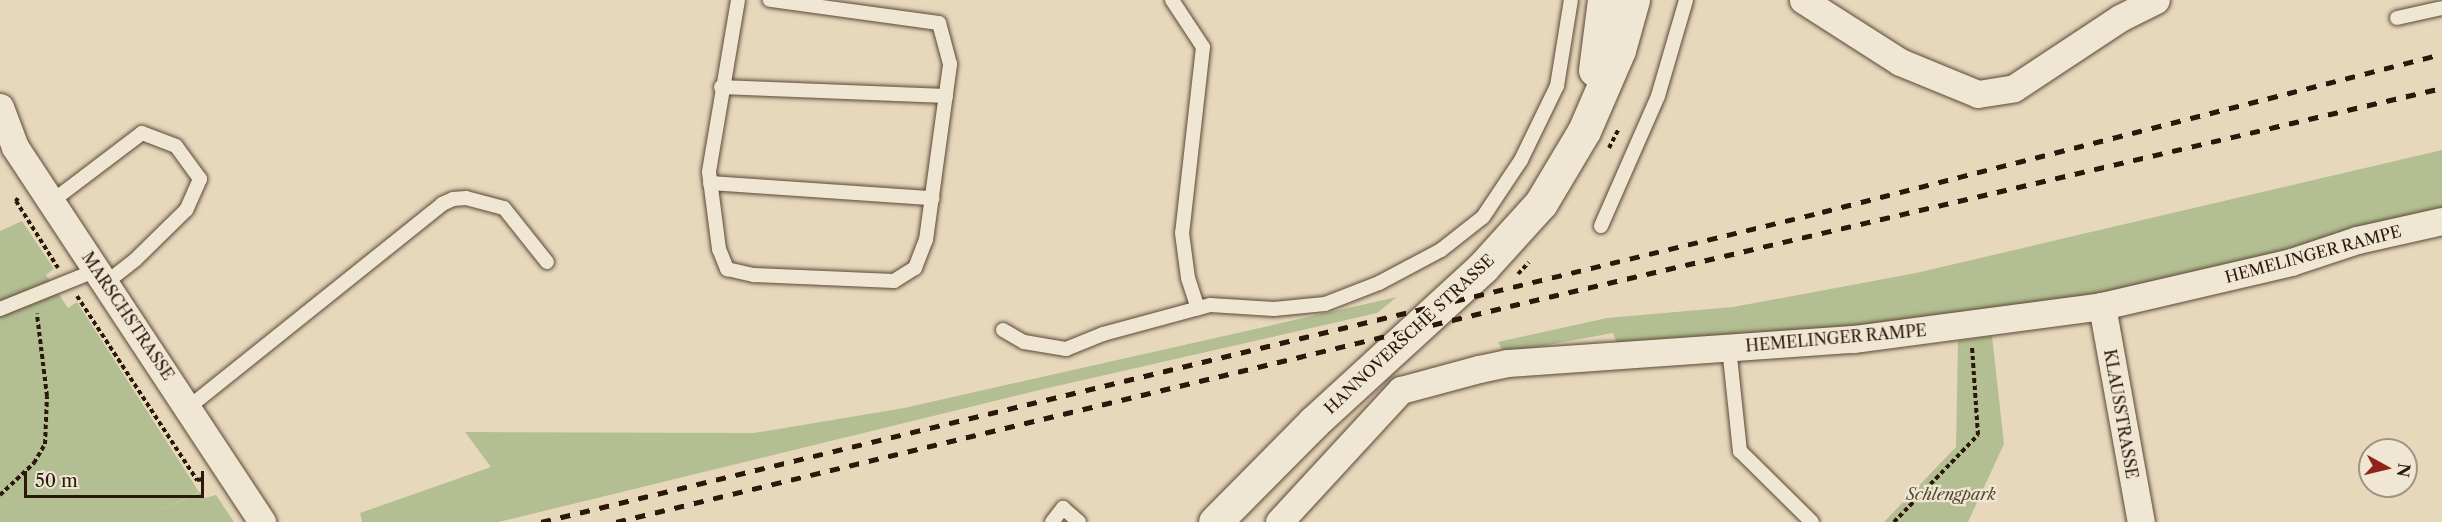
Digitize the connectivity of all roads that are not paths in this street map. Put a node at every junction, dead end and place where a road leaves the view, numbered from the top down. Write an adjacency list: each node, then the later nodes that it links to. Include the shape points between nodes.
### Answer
1 (738, 0): 12 (lane)
2 (770, 0): 13 (lane, via 939,23 950,64)
3 (1172, 0): 25 (lane, via 1203,47 1182,233 1188,278)
4 (1571, 0): 25 (lane, via 1557,86 1521,160 1483,217 1441,250 1379,283 1324,303 1274,309 1210,305)
5 (1604, 0): 15 (main road, HANNOVERSCHE STRASSE)
6 (1633, 0): 15 (main road, HANNOVERSCHE STRASSE, via 1619,50)
7 (1686, 0): 21 (lane, via 1658,96)
8 (1803, 0): 9 (street, via 1900,62 1978,94 2014,88 2120,18)
9 (2156, 0)
10 (2442, 8): 11 (lane)
11 (2397, 18)
12 (721, 87): 13 (lane); 17 (lane)
13 (946, 96): 18 (lane)
14 (0, 107): 16 (street, MARSCHSTRASSE)
15 (1584, 131): 33 (main road, HANNOVERSCHE STRASSE, via 1541,203 1483,267 1314,422)
16 (7, 146): 19 (street, MARSCHSTRASSE)
17 (710, 183): 18 (lane); 18 (lane, via 719,249 727,269 754,275 894,281 915,268 926,240)
18 (932, 198)
19 (51, 202): 23 (street, MARSCHSTRASSE); 23 (lane, via 142,133 176,146 200,178 186,210 135,260)
20 (2442, 221): 24 (street, HEMELINGER RAMPE, via 2357,240 2291,262)
21 (1600, 226)
22 (547, 262): 29 (lane, via 504,208 466,198 442,204)
23 (101, 277): 26 (lane, via 67,282); 29 (street, MARSCHSTRASSE)
24 (2102, 306): 28 (street, HEMELINGER RAMPE, via 1853,339); 36 (street, KLAUSSTRASSE)
25 (1198, 308): 27 (lane, via 1103,334 1066,349 1024,342)
26 (0, 309)
27 (1002, 330)
28 (1729, 348): 34 (street, HEMELINGER RAMPE, via 1507,363 1401,390); 35 (lane, via 1740,451)
29 (189, 407): 30 (street, MARSCHSTRASSE)
30 (262, 522)
31 (1052, 522): 32 (lane, via 1064,508)
32 (1080, 522)
33 (1215, 522)
34 (1279, 522)
35 (1812, 522)
36 (2141, 522)

